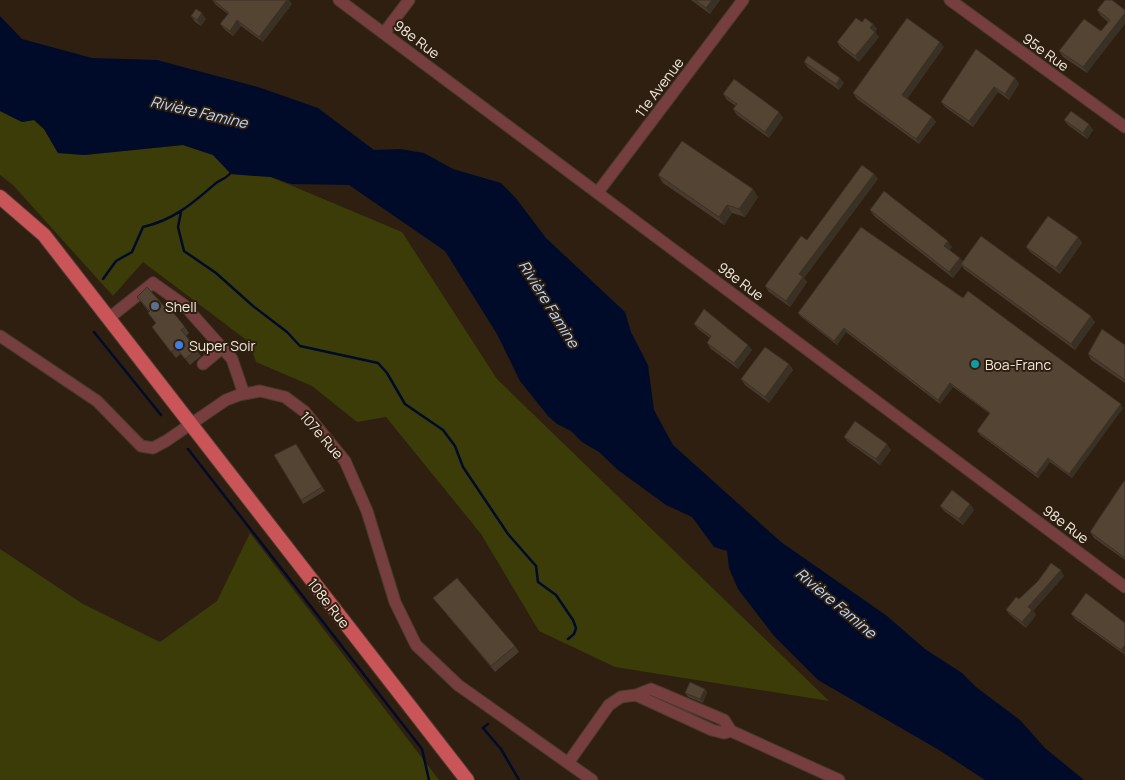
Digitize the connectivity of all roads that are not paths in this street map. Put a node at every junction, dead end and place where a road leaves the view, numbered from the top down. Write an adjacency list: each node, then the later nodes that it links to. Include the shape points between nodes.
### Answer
1 (339, 0): 5 (street, 98e Rue)
2 (409, 0): 5 (street)
3 (743, 0): 7 (street, 11e Avenue)
4 (950, 0): 6 (street, 95e Rue)
5 (384, 33): 7 (street, 98e Rue)
6 (1125, 128)
7 (598, 192): 15 (street, 98e Rue)
8 (0, 198): 9 (main road, via 44,235)
9 (109, 318): 11 (street, via 153,283 184,305); 14 (main road)
10 (0, 336): 14 (street, 107e Rue, via 97,401 141,446 152,448)
11 (222, 348): 12 (street); 13 (street, via 232,360)
12 (203, 364)
13 (244, 394): 14 (street, 107e Rue, via 226,400); 16 (street, 107e Rue, via 260,391 285,398 304,412 345,461 366,511 398,609 416,645 458,685)
14 (192, 425): 17 (main road, 108e Rue)
15 (1125, 587)
16 (568, 762): 18 (street, 107e Rue); 19 (street, via 609,705 621,697 636,695 712,730 731,731)
17 (467, 780)
18 (592, 780)
19 (839, 780)

